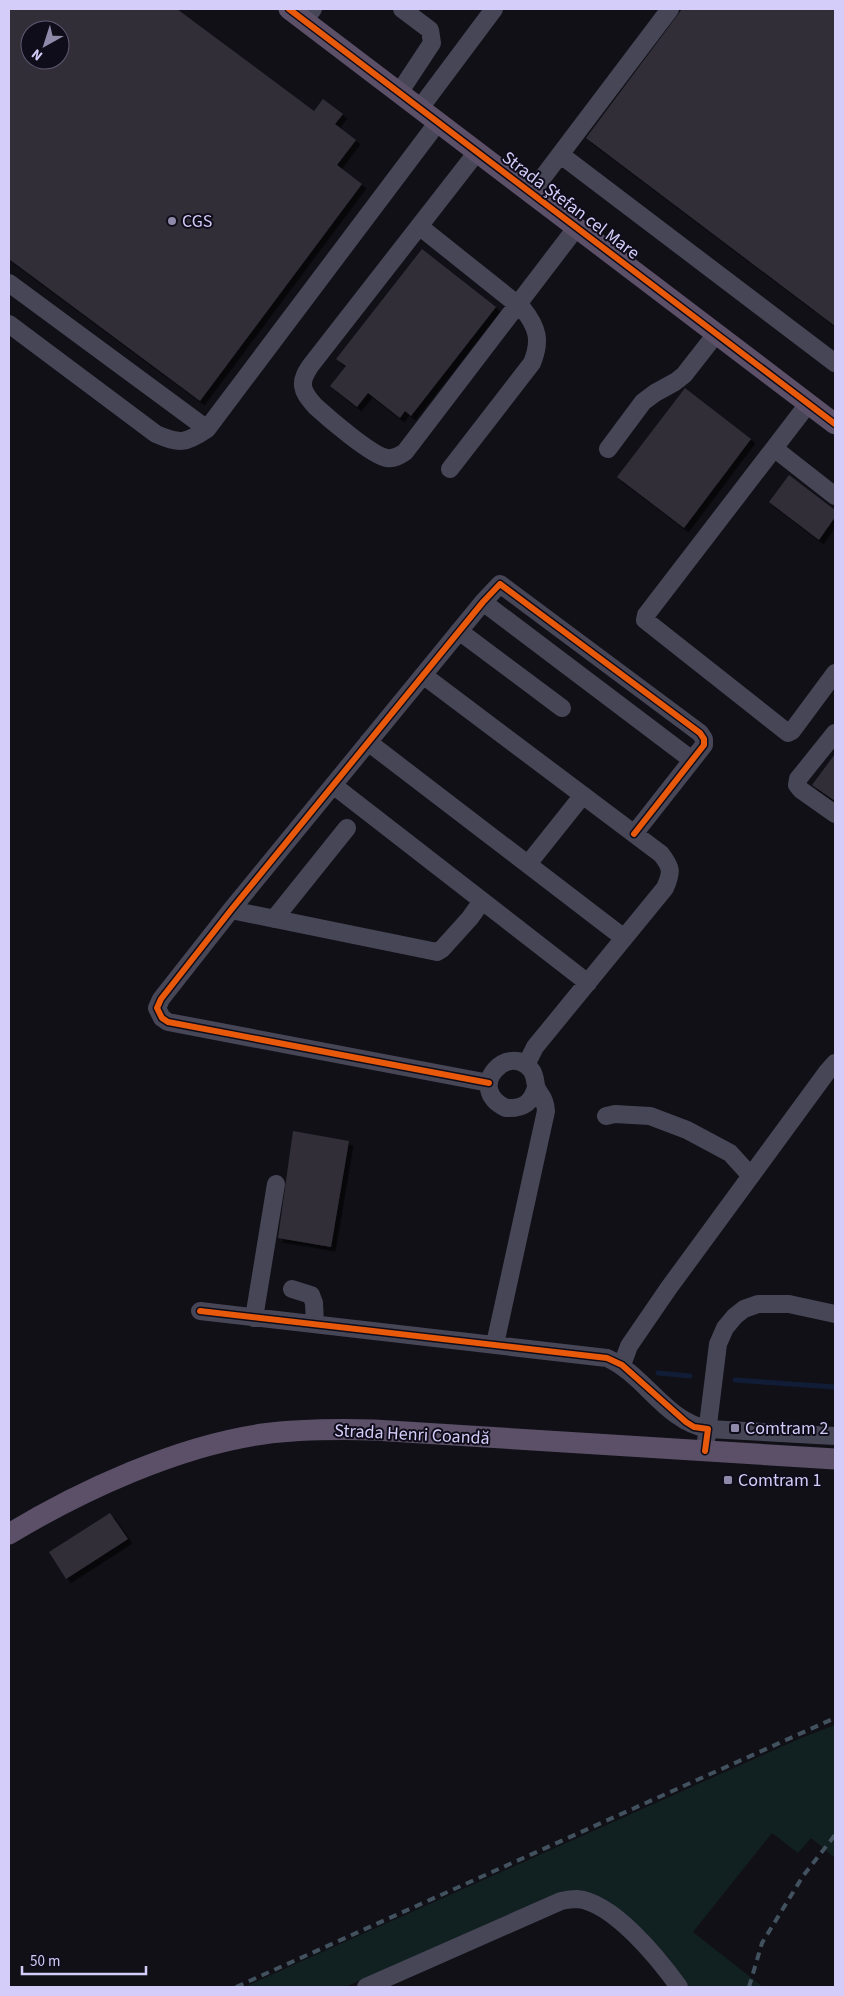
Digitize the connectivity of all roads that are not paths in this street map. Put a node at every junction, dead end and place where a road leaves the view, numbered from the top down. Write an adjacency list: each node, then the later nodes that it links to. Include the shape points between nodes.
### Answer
1 (402, 9): 5 (street, via 430,30 432,43)
2 (494, 9): 6 (street)
3 (670, 9): 9 (street)
4 (302, 12): 5 (main road, Strada Ștefan cel Mare)
5 (400, 93): 6 (main road, Strada Ștefan cel Mare)
6 (420, 108): 7 (main road, Strada Ștefan cel Mare)
7 (438, 122): 8 (main road, Strada Ștefan cel Mare); 20 (street)
8 (478, 152): 10 (main road, Strada Ștefan cel Mare); 11 (street)
9 (561, 154): 10 (street); 17 (street)
10 (532, 194): 12 (main road, Strada Ștefan cel Mare)
11 (419, 226): 14 (street); 14 (street, via 304,376 302,385 315,406 377,455 397,457 405,452)
12 (576, 228): 14 (street); 16 (main road, Strada Ștefan cel Mare)
13 (9, 283): 20 (street)
14 (517, 305): 23 (street, via 532,320 538,337 532,363)
15 (9, 324): 20 (street, via 156,434 174,441 192,440)
16 (716, 334): 18 (main road, Strada Ștefan cel Mare); 21 (street, via 684,375 643,402)
17 (835, 362)
18 (808, 404): 19 (main road, Strada Ștefan cel Mare); 22 (street)
19 (835, 424)
20 (207, 429)
21 (608, 449)
22 (775, 449): 24 (street); 27 (street, via 645,620 788,734)
23 (450, 469)
24 (835, 496)
25 (482, 602): 26 (street); 32 (street); 32 (street, via 500,584 534,608 700,733 704,745)
26 (459, 631): 28 (street); 29 (street)
27 (835, 673)
28 (424, 674): 31 (street); 34 (street)
29 (562, 708)
30 (835, 733): 35 (street, via 798,779 797,785)
31 (368, 742): 33 (street); 38 (street)
32 (692, 760): 37 (street)
33 (333, 786): 39 (street); 40 (street)
34 (583, 794): 37 (street); 38 (street)
35 (835, 814)
36 (347, 828): 41 (street)
37 (634, 834): 42 (street, via 661,854 671,874 665,888)
38 (528, 864): 42 (street)
39 (482, 901): 41 (street, via 437,952); 43 (street)
40 (231, 910): 41 (street); 46 (street, via 160,999 157,1008 162,1018 168,1022)
41 (274, 919)
42 (624, 938): 43 (street)
43 (588, 982): 45 (street, via 535,1047)
44 (835, 1063): 49 (street)
45 (526, 1065): 46 (street, via 502,1063); 47 (street, via 536,1079)
46 (489, 1083): 47 (street, via 493,1099 506,1108 522,1107 534,1095)
47 (536, 1087): 56 (street, via 542,1094 546,1111)
48 (606, 1116): 49 (street, via 650,1116 687,1130 730,1153)
49 (750, 1176): 57 (street, via 638,1332)
50 (276, 1184): 54 (street)
51 (292, 1289): 55 (street, via 311,1295)
52 (200, 1311): 54 (street)
53 (835, 1314): 58 (street, via 789,1304 758,1304 734,1316 718,1344)
54 (254, 1318): 55 (street)
55 (314, 1324): 56 (street)
56 (495, 1344): 57 (street, via 589,1355)
57 (622, 1365): 58 (street, via 686,1422)
58 (708, 1429): 59 (street); 60 (street)
59 (835, 1436)
60 (705, 1451): 61 (main road, Strada Henri Coandă); 62 (main road, Strada Henri Coandă, via 374,1430 301,1430 262,1434 172,1457 104,1484)
61 (835, 1459)
62 (9, 1534)
63 (366, 1987): 64 (street, via 561,1900 578,1899 598,1907 638,1938)
64 (679, 1987)

